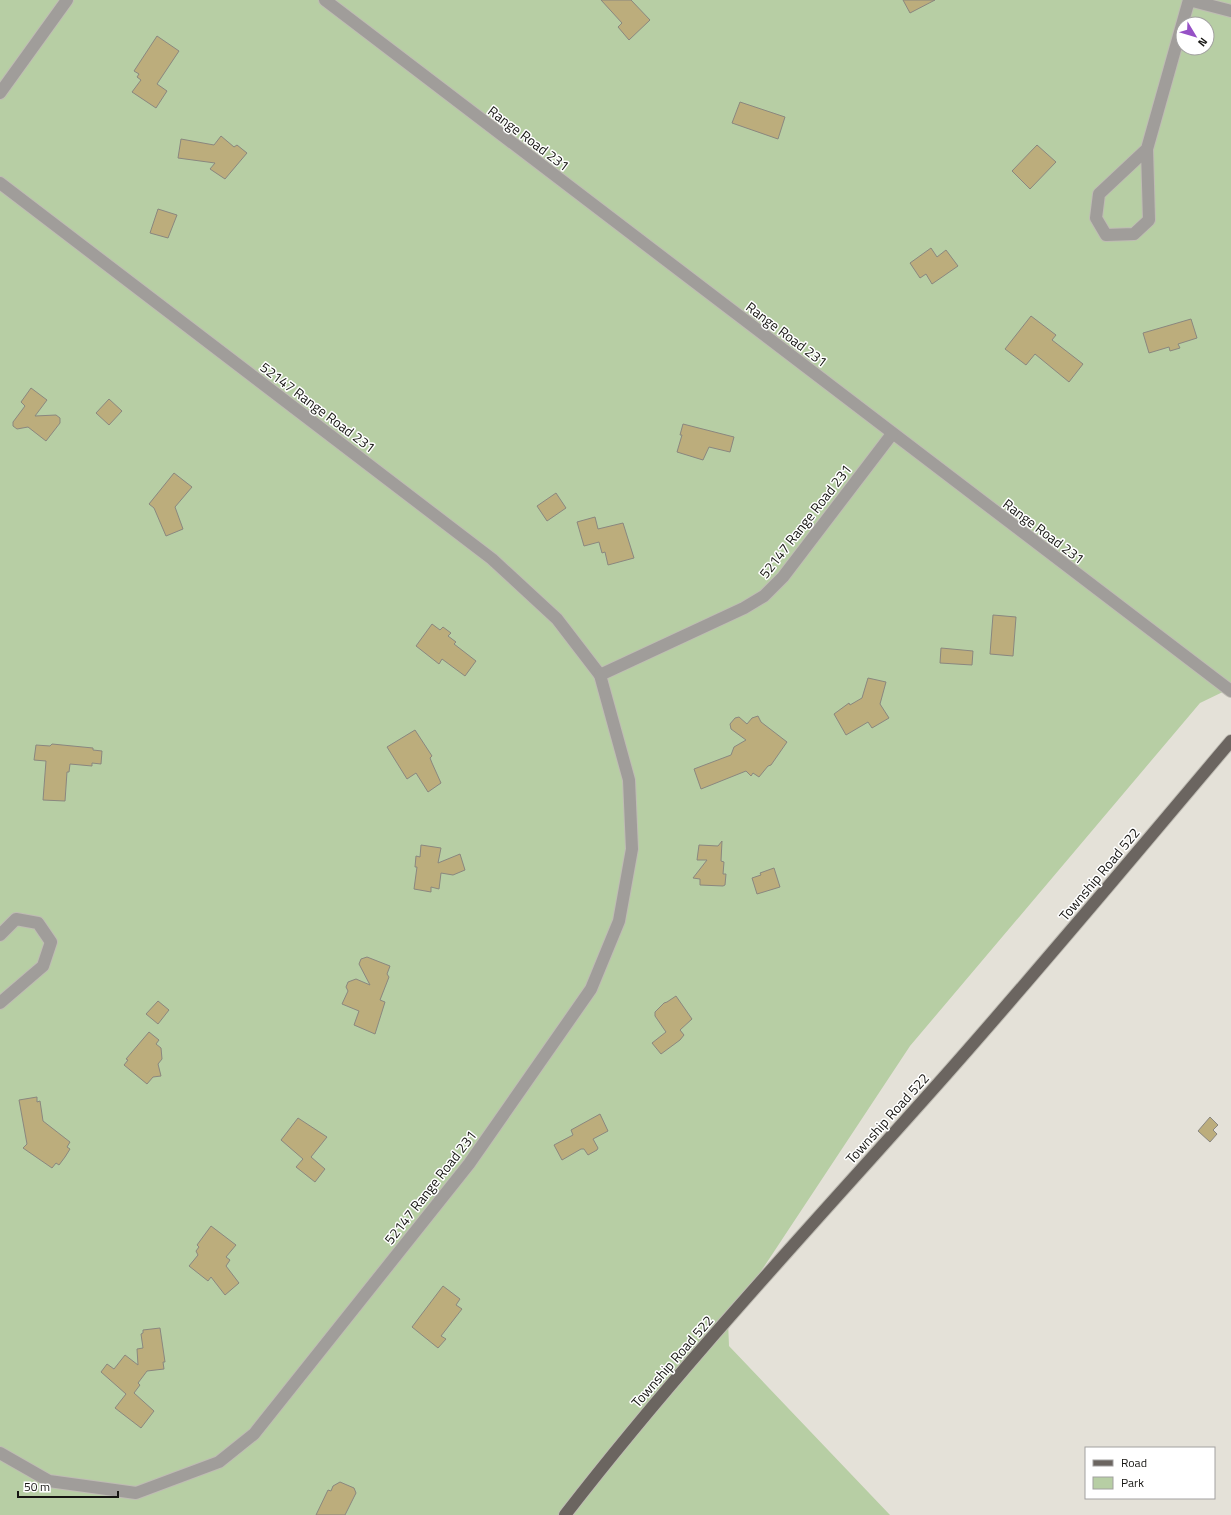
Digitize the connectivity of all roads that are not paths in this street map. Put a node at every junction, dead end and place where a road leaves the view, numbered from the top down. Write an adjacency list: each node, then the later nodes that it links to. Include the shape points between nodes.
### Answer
1 (67, 0): 5 (street)
2 (325, 0): 8 (street, Range Road 231)
3 (1189, 0): 4 (street); 6 (street)
4 (1231, 11)
5 (0, 93)
6 (1146, 149): 6 (street, via 1099,194 1096,218 1106,235 1134,234 1149,220)
7 (0, 183): 9 (street, 52147 Range Road 231, via 492,559 557,619)
8 (892, 434): 9 (street, 52147 Range Road 231, via 783,577 764,596 719,621); 10 (street, Range Road 231)
9 (600, 675): 14 (street, 52147 Range Road 231, via 629,780 632,849 619,921 591,990 469,1164 254,1434 219,1462 136,1494 49,1481)
10 (1231, 692)
11 (1231, 741): 15 (main road, Township Road 522, via 986,1030 669,1386)
12 (0, 935): 13 (street, via 16,919 38,923 51,942 43,966)
13 (0, 1003)
14 (0, 1452)
15 (564, 1515)

